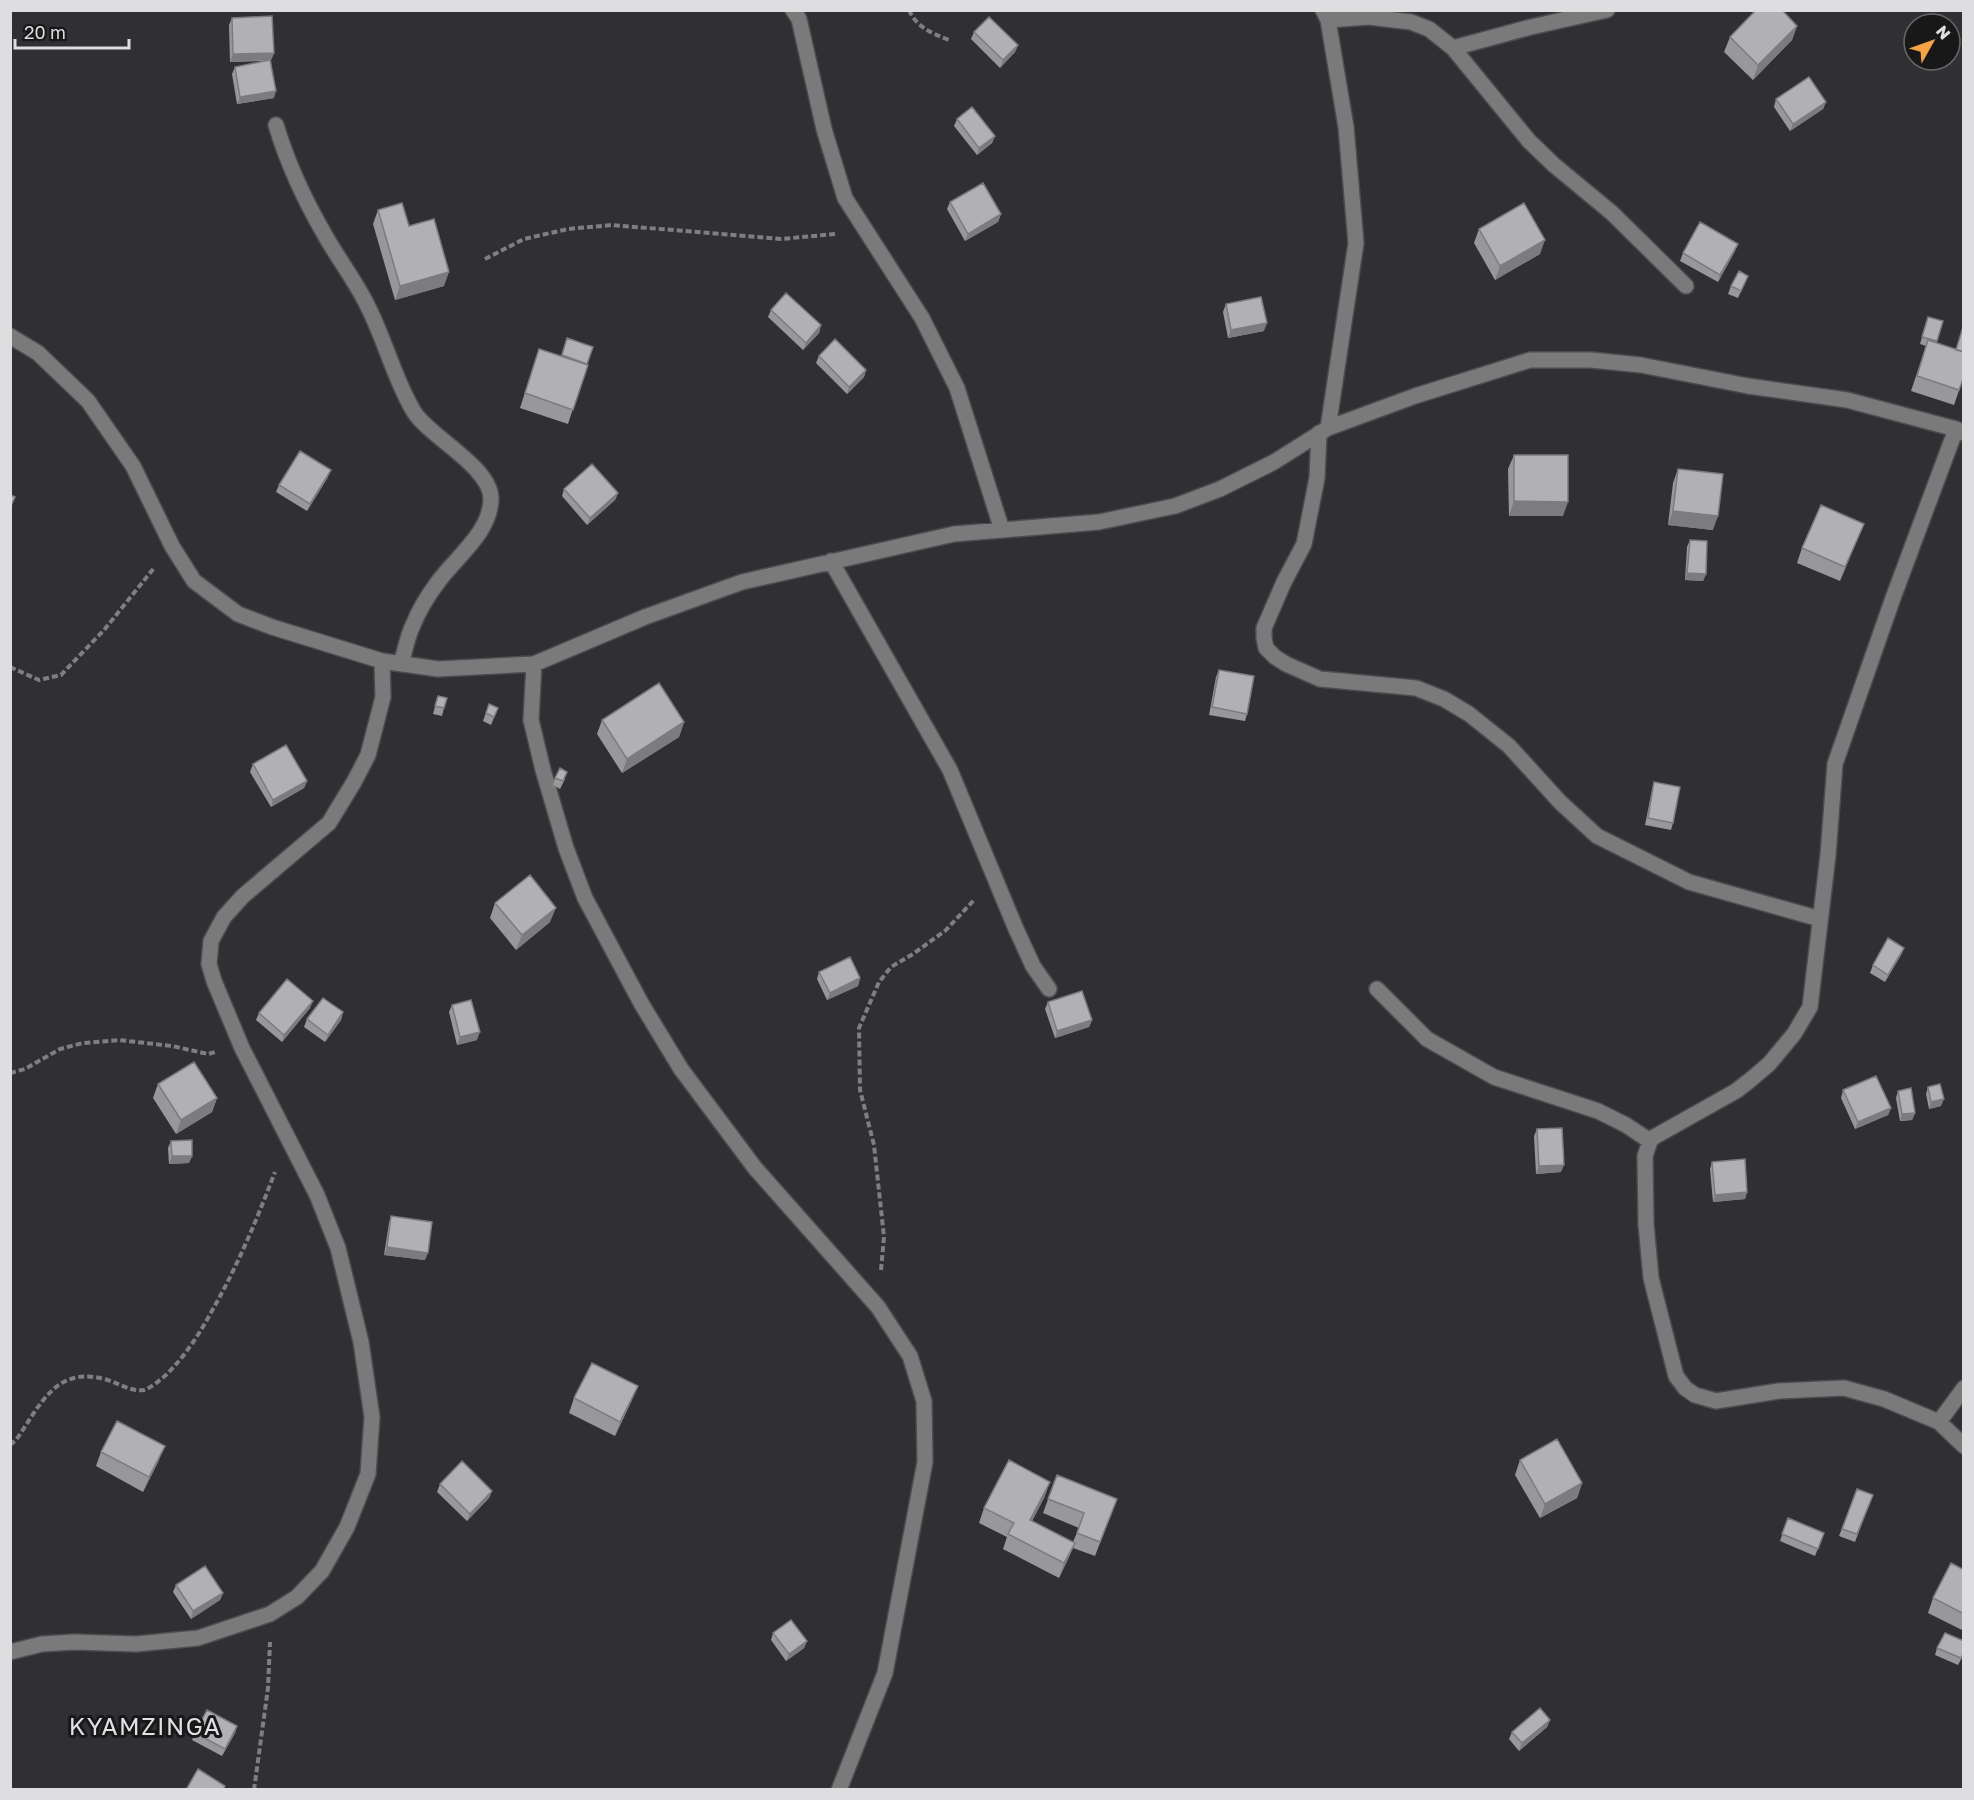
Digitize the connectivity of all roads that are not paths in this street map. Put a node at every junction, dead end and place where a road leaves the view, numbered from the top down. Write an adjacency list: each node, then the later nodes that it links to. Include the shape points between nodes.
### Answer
1 (793, 10): 10 (street, via 799,19 824,129 845,198 922,318 957,388)
2 (1607, 10): 4 (street)
3 (1325, 15): 4 (street, via 1411,22 1429,29); 8 (street, via 1346,127 1356,243)
4 (1453, 48): 6 (street, via 1529,141 1612,213)
5 (276, 125): 13 (street, via 300,189 365,300 415,414 470,461 491,496 488,516 477,536 438,582 412,625)
6 (1686, 286)
7 (10, 336): 12 (street, via 38,353 88,401 133,466 172,546 194,581 238,614)
8 (1324, 431): 9 (street, via 1415,396 1530,360 1591,360 1847,400); 10 (street, via 1274,462 1175,506 1099,522); 15 (street, via 1304,544 1264,628 1266,648 1275,657 1320,679 1416,688 1444,699 1509,746 1560,802 1598,836 1689,882)
9 (1960, 431): 15 (street, via 1893,598 1835,764)
10 (1002, 530): 11 (street, via 954,534)
11 (831, 561): 14 (street, via 742,582 645,617); 16 (street, via 950,770 1033,966)
12 (382, 661): 13 (street); 22 (street, via 383,697 368,755 354,782 329,823 224,917 211,941 209,964 242,1048 317,1195 338,1248 361,1342 372,1417 368,1474 347,1527 322,1571 297,1597 270,1614 198,1638 135,1644 42,1644)
13 (401, 664): 14 (street, via 438,669)
14 (534, 664): 23 (street, via 531,720 566,848 585,898 681,1069 755,1168 878,1307 910,1356 924,1401 925,1462 885,1673)
15 (1820, 919): 18 (street, via 1810,1007 1794,1034 1769,1064 1736,1091)
16 (1049, 989)
17 (1377, 989): 18 (street, via 1427,1039 1494,1077 1598,1111)
18 (1650, 1141): 20 (street, via 1645,1156 1651,1278 1676,1376 1684,1388 1716,1401 1779,1391 1844,1388 1884,1399)
19 (1964, 1388): 20 (street)
20 (1939, 1422): 21 (street)
21 (1964, 1446)
22 (10, 1652)
23 (840, 1790)

